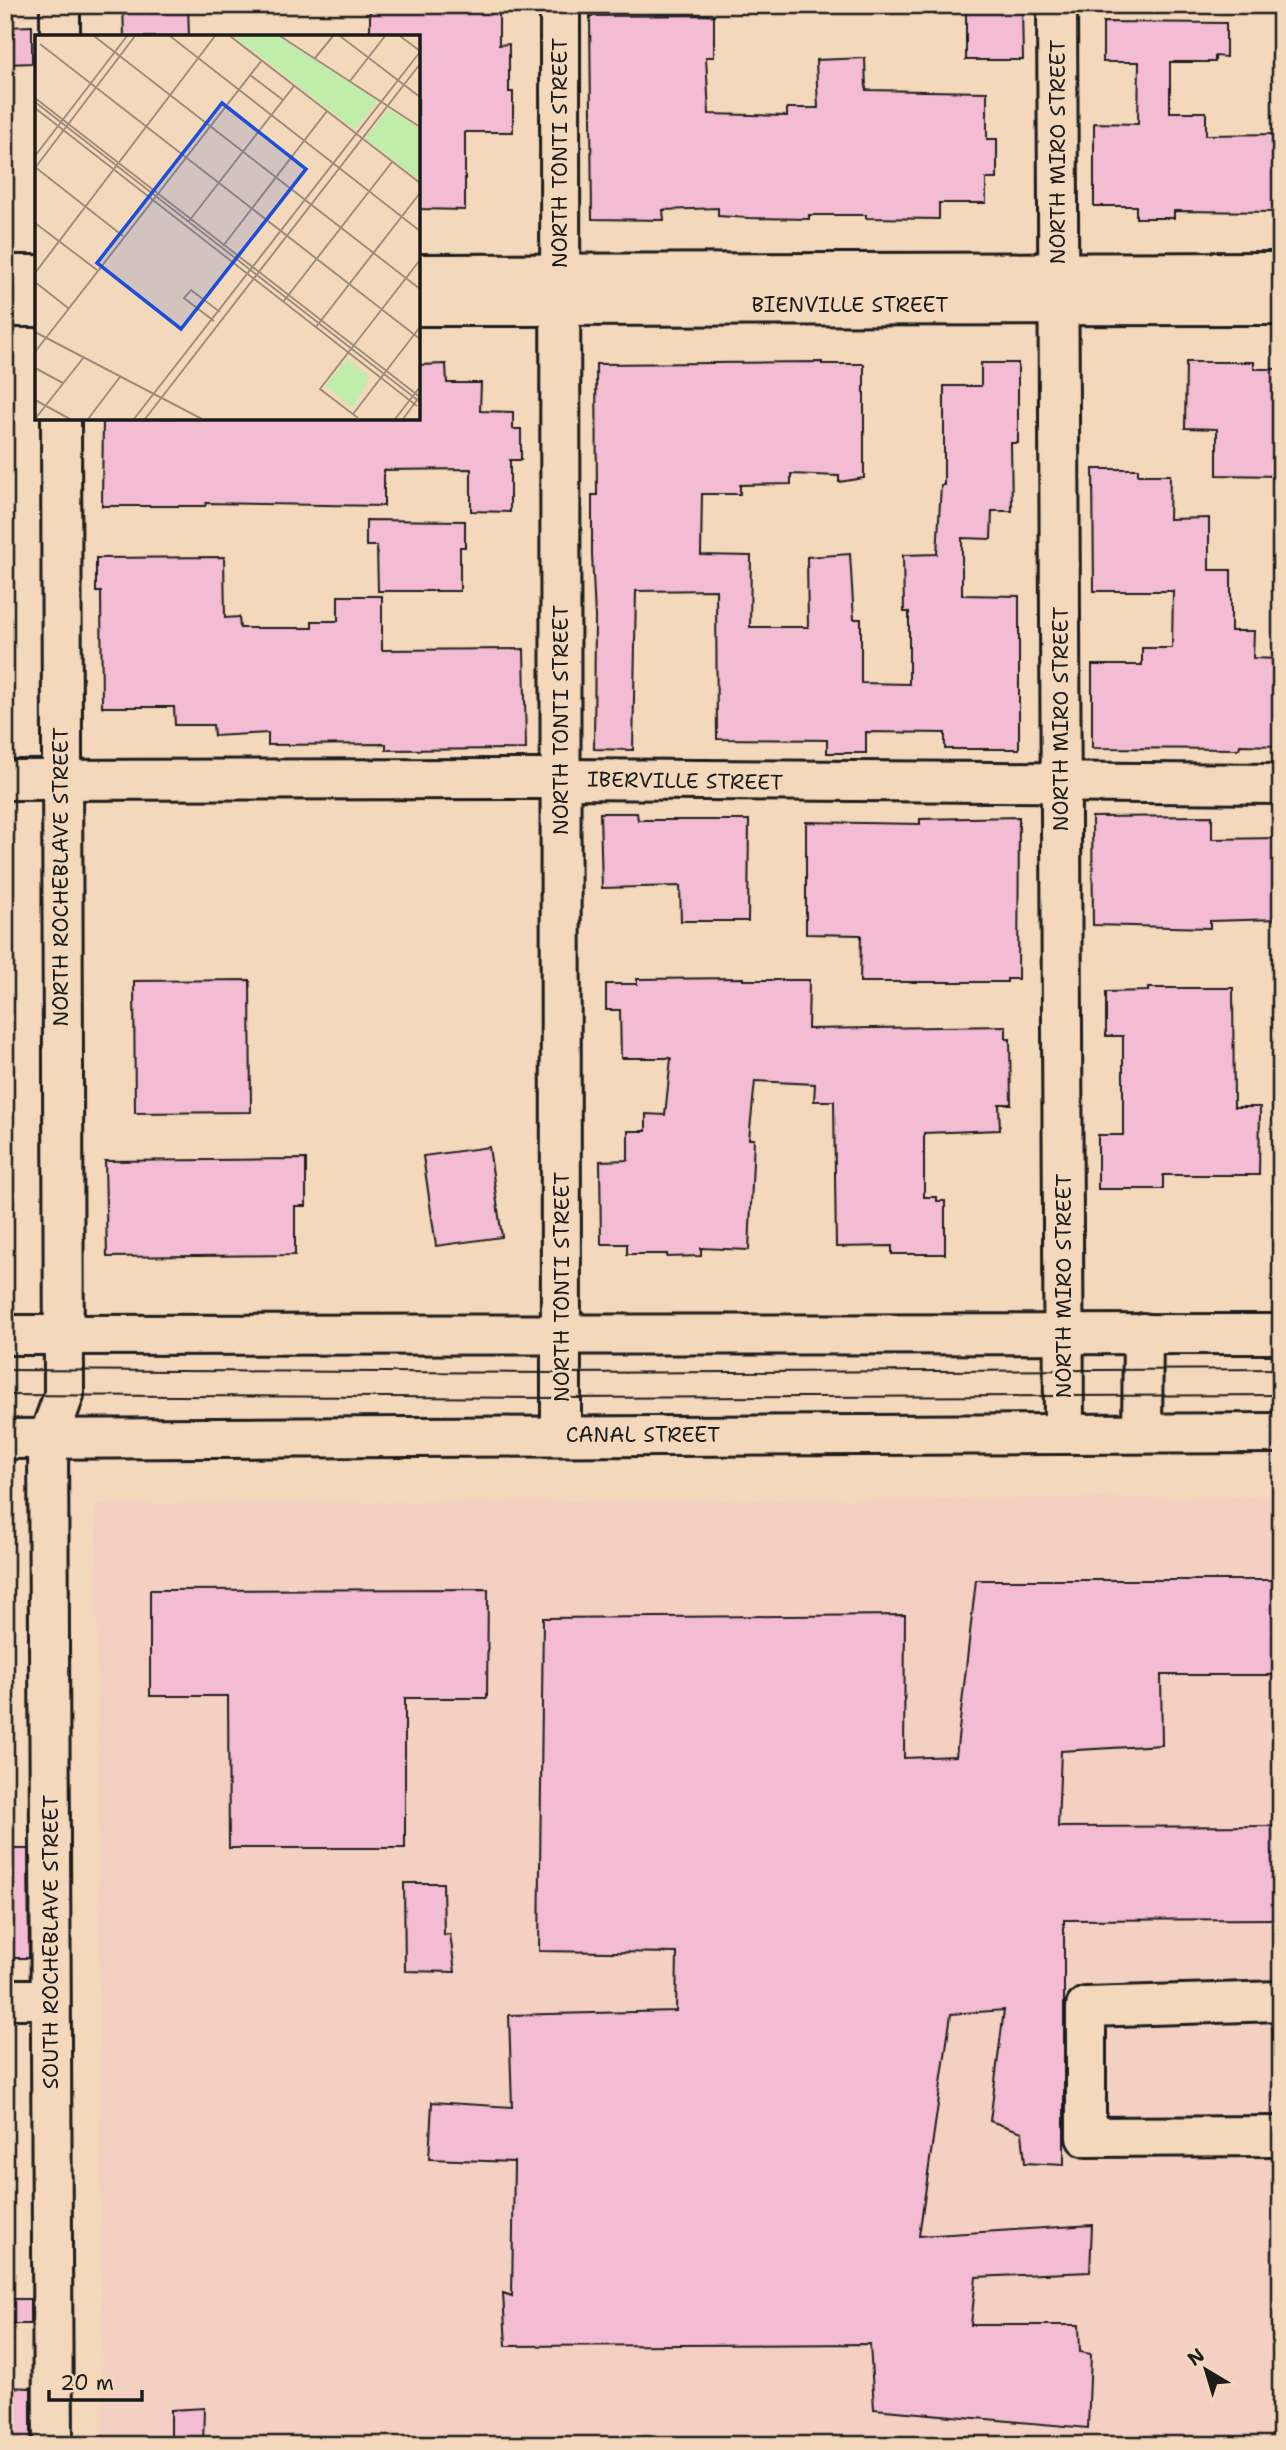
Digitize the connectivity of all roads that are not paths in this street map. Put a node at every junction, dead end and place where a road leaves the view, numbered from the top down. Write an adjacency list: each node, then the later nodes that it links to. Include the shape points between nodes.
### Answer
1 (60, 5): 4 (street)
2 (560, 5): 10 (street, NORTH TONTI STREET)
3 (1057, 5): 9 (street, NORTH MIRO STREET)
4 (60, 35)
5 (1281, 272): 9 (street, BIENVILLE STREET)
6 (420, 274): 10 (street, BIENVILLE STREET)
7 (5, 275): 8 (street)
8 (35, 275)
9 (1059, 289): 10 (street, BIENVILLE STREET); 11 (street, BIENVILLE STREET); 20 (street, NORTH MIRO STREET)
10 (561, 290): 12 (street, BIENVILLE STREET); 16 (street, NORTH TONTI STREET)
11 (1281, 304)
12 (420, 306)
13 (5, 307): 14 (street)
14 (35, 307)
15 (61, 420): 18 (street, NORTH ROCHEBLAVE STREET)
16 (561, 779): 18 (street, IBERVILLE STREET); 20 (street, IBERVILLE STREET); 22 (street, NORTH TONTI STREET)
17 (5, 780): 18 (street, IBERVILLE STREET)
18 (61, 780): 26 (street, NORTH ROCHEBLAVE STREET)
19 (1281, 784): 20 (street, IBERVILLE STREET)
20 (1061, 785): 21 (street, NORTH MIRO STREET)
21 (1064, 1332): 22 (street); 23 (street); 29 (street, NORTH MIRO STREET)
22 (562, 1333): 26 (street); 30 (street, NORTH TONTI STREET)
23 (1143, 1333): 24 (street); 27 (street)
24 (1281, 1334)
25 (5, 1335): 26 (street)
26 (63, 1335): 32 (street, NORTH ROCHEBLAVE STREET, via 64,1395)
27 (1142, 1433): 28 (street, CANAL STREET); 29 (street, CANAL STREET)
28 (1281, 1433)
29 (1064, 1434): 30 (street, CANAL STREET)
30 (561, 1436): 32 (street, CANAL STREET)
31 (5, 1439): 32 (street, CANAL STREET)
32 (48, 1439): 34 (street, SOUTH ROCHEBLAVE STREET)
33 (5, 1998): 34 (street)
34 (50, 1999): 37 (street, SOUTH ROCHEBLAVE STREET)
35 (1281, 2001): 36 (street, via 1086,2007 1086,2137)
36 (1281, 2136)
37 (53, 2445)

